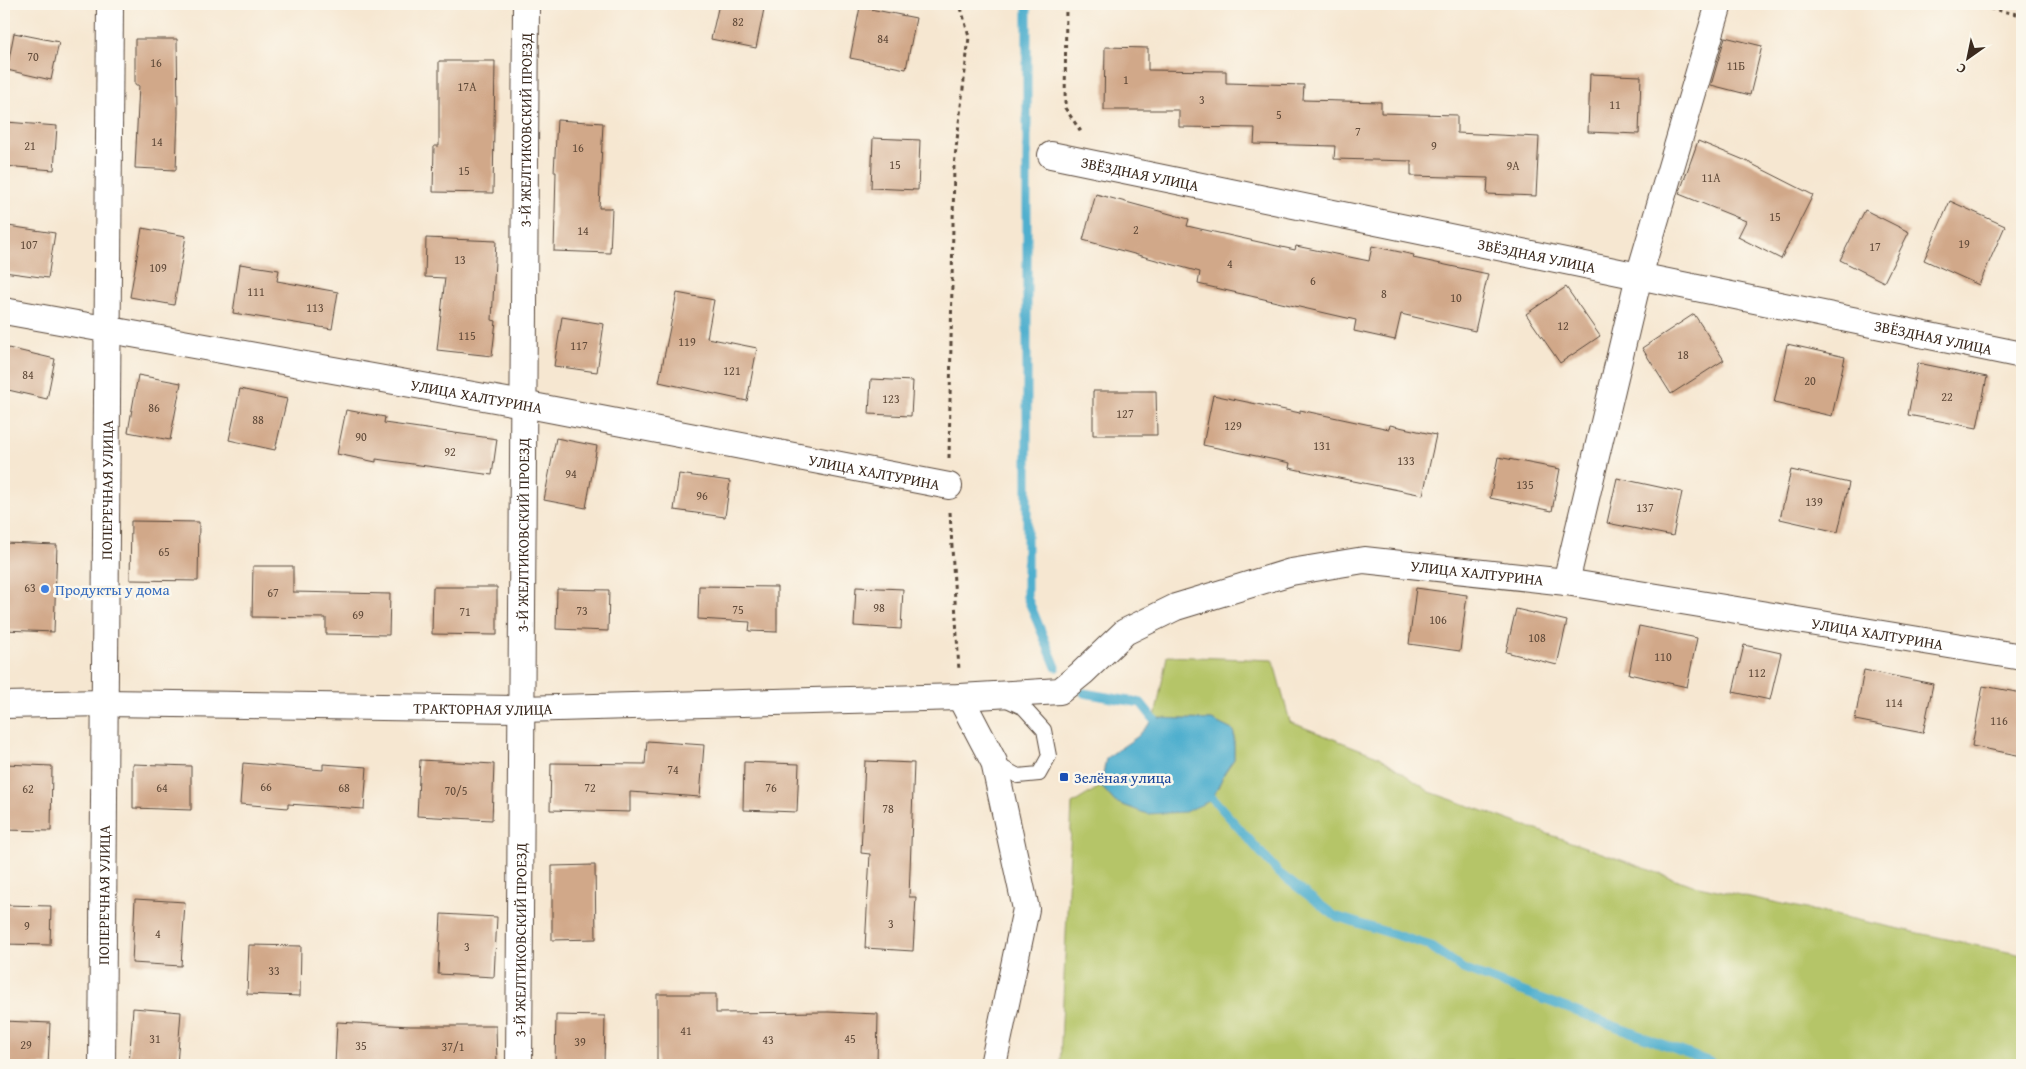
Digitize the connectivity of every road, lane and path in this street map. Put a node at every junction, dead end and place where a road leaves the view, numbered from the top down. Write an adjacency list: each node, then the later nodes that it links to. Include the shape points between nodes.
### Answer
1 (110, 4): 12 (street, ПОПЕРЕЧНАЯ УЛИЦА)
2 (526, 4): 14 (street, 3-Й ЖЕЛТИКОВСКИЙ ПРОЕЗД)
3 (960, 4): 15 (path, via 970,37 954,166)
4 (1066, 4): 9 (path, via 1065,108)
5 (1719, 4): 10 (street)
6 (1966, 4): 7 (path)
7 (2022, 15)
8 (1051, 155): 9 (street, ЗВЁЗДНАЯ УЛИЦА)
9 (1102, 166): 10 (street, ЗВЁЗДНАЯ УЛИЦА)
10 (1639, 276): 13 (street, ЗВЁЗДНАЯ УЛИЦА); 16 (street)
11 (4, 311): 12 (street, УЛИЦА ХАЛТУРИНА)
12 (108, 330): 14 (street, УЛИЦА ХАЛТУРИНА); 20 (street, ПОПЕРЕЧНАЯ УЛИЦА)
13 (2022, 355)
14 (523, 404): 15 (street, УЛИЦА ХАЛТУРИНА); 22 (street, 3-Й ЖЕЛТИКОВСКИЙ ПРОЕЗД)
15 (949, 486): 19 (path)
16 (1566, 582): 17 (street, УЛИЦА ХАЛТУРИНА); 18 (street, УЛИЦА ХАЛТУРИНА, via 1364,560 1291,572 1176,607 1125,632 1060,691)
17 (2022, 657)
18 (995, 695): 19 (street, УЛИЦА ХАЛТУРИНА); 23 (lane, via 1024,708 1044,730 1049,756 1040,774 1018,776)
19 (960, 698): 22 (street, ТРАКТОРНАЯ УЛИЦА); 23 (street)
20 (105, 703): 21 (street, ТРАКТОРНАЯ УЛИЦА); 22 (street, ТРАКТОРНАЯ УЛИЦА); 24 (street, ПОПЕРЕЧНАЯ УЛИЦА)
21 (4, 705)
22 (521, 709): 25 (street, 3-Й ЖЕЛТИКОВСКИЙ ПРОЕЗД)
23 (994, 762): 26 (street, via 1026,908)
24 (102, 1065)
25 (518, 1065)
26 (994, 1065)

